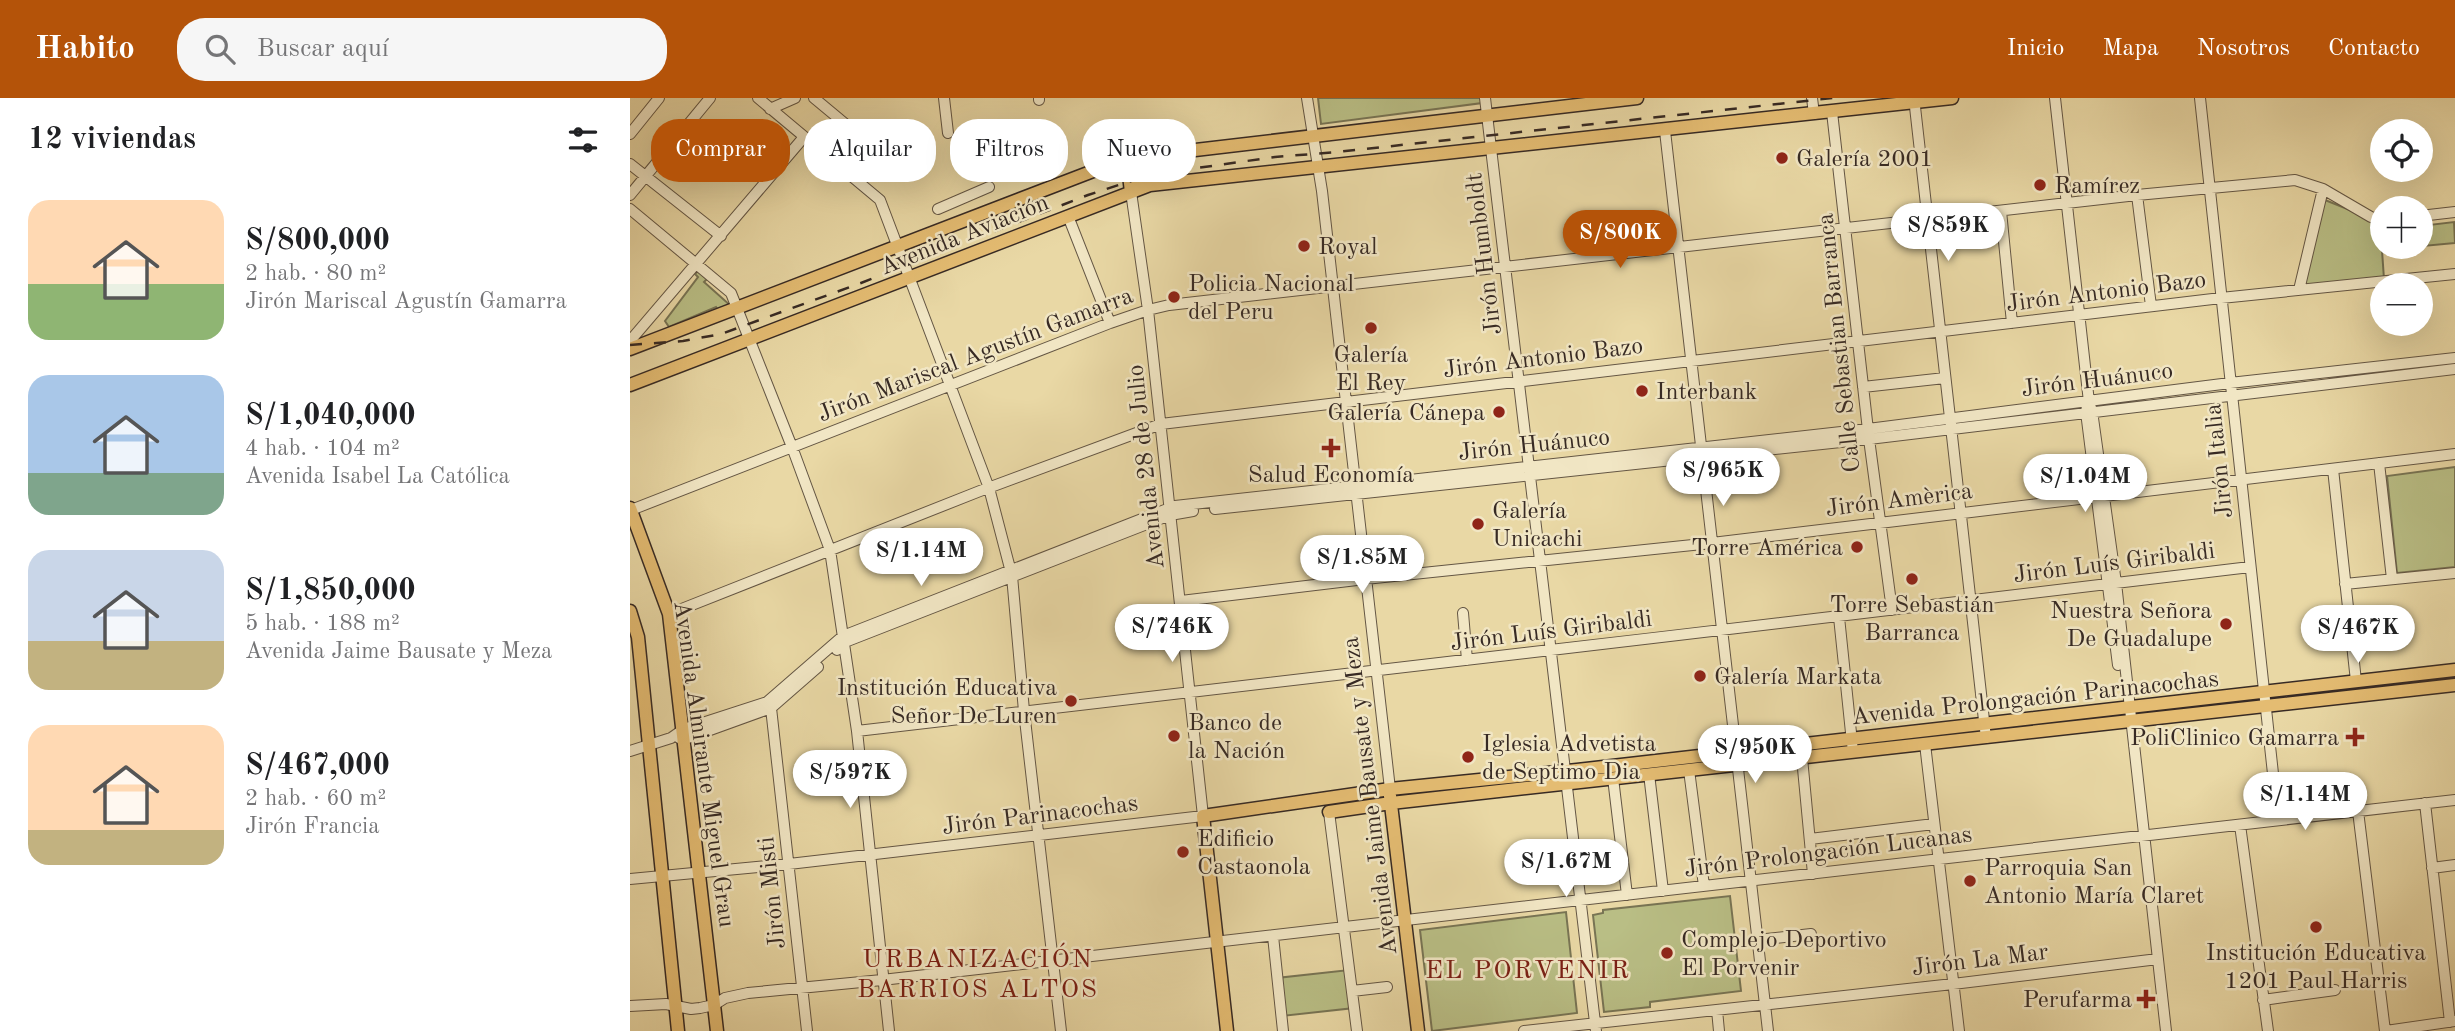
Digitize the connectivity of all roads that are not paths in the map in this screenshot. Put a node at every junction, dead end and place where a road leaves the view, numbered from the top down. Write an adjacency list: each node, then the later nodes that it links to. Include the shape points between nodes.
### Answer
1 (659, 98): 22 (street)
2 (710, 98): 30 (street)
3 (758, 98): 15 (street)
4 (795, 98): 15 (street)
5 (814, 98): 19 (street)
6 (944, 98): 21 (street)
7 (1307, 98): 23 (street, Avenida Jaime Bausate y Meza)
8 (1485, 98): 18 (street, Jirón Humboldt)
9 (1637, 98): 18 (main road, Avenida Aviación)
10 (1812, 98): 17 (street)
11 (1952, 98): 14 (main road, Avenida Aviación)
12 (2055, 98): 40 (street)
13 (2200, 98): 35 (street, Jirón Italia)
14 (1914, 100): 16 (main road, Avenida Aviación); 48 (street)
15 (770, 108): 24 (street)
16 (1832, 112): 17 (main road, Avenida Aviación); 49 (street, Calle Sebastian Barranca)
17 (1814, 114): 20 (main road, Avenida Aviación)
18 (1487, 115): 23 (main road, Avenida Aviación); 26 (street, Jirón Humboldt)
19 (839, 119)
20 (1665, 131): 26 (main road, Avenida Aviación); 52 (street)
21 (948, 133)
22 (630, 134)
23 (1311, 136): 25 (main road, Avenida Aviación); 28 (street, Avenida Jaime Bausate y Meza)
24 (804, 137): 50 (street)
25 (1196, 149)
26 (1492, 150): 28 (main road, Avenida Aviación); 54 (street, Jirón Humboldt)
27 (630, 164): 30 (street)
28 (1318, 167): 37 (main road, Avenida Aviación); 57 (street, Avenida Jaime Bausate y Meza)
29 (1082, 175): 51 (main road, Avenida Aviación)
30 (646, 176): 38 (street); 50 (street)
31 (858, 182): 51 (street, via 880,200)
32 (1130, 182): 37 (main road, Avenida 28 de Julio)
33 (1139, 182): 37 (main road, Avenida 28 de Julio)
34 (989, 187): 42 (street)
35 (2209, 187): 36 (street, Jirón Mariscal Agustín Gamarra, via 2295,180); 39 (street, Jirón Mariscal Agustín Gamarra); 59 (street, Jirón Italia)
36 (2323, 190): 45 (street, Jirón Mariscal Agustín Gamarra); 58 (street)
37 (1131, 192): 46 (main road, Avenida Aviación); 62 (street, Avenida 28 de Julio)
38 (630, 195)
39 (2137, 195): 40 (street, Jirón Mariscal Agustín Gamarra); 60 (street)
40 (2067, 203): 43 (street, Jirón Mariscal Agustín Gamarra); 63 (street)
41 (630, 209): 53 (street)
42 (938, 209)
43 (2001, 211): 48 (street, Jirón Mariscal Agustín Gamarra); 65 (street)
44 (2455, 212): 47 (street)
45 (2370, 214)
46 (1068, 215): 56 (main road, Avenida Aviación); 64 (street)
47 (2433, 215)
48 (1927, 219): 49 (street, Jirón Mariscal Agustín Gamarra); 66 (street)
49 (1846, 228): 52 (street, Jirón Mariscal Agustín Gamarra); 69 (street, Calle Sebastian Barranca)
50 (721, 236): 53 (street)
51 (898, 246): 56 (street); 61 (main road, Avenida Aviación)
52 (1678, 247): 54 (street, Jirón Mariscal Agustín Gamarra); 72 (street)
53 (698, 264): 61 (street, via 731,293); 68 (street)
54 (1506, 267): 57 (street, Jirón Mariscal Agustín Gamarra); 75 (street, Jirón Humboldt)
55 (2455, 274): 58 (street, Jirón Antonio Bazo)
56 (909, 278): 67 (main road, Avenida Aviación); 78 (street)
57 (1332, 287): 62 (street, Jirón Mariscal Agustín Gamarra); 82 (street, Avenida Jaime Bausate y Meza)
58 (2299, 290): 59 (street, Jirón Antonio Bazo)
59 (2221, 298): 60 (street, Jirón Antonio Bazo); 77 (street, Jirón Italia)
60 (2151, 306): 63 (street, Jirón Antonio Bazo)
61 (736, 310): 67 (street); 70 (main road, Avenida Aviación)
62 (1148, 310): 64 (street, Jirón Mariscal Agustín Gamarra); 85 (street, Avenida 28 de Julio)
63 (2079, 315): 65 (street, Jirón Antonio Bazo); 83 (street)
64 (1110, 323): 78 (street, Jirón Mariscal Agustín Gamarra)
65 (2012, 323): 66 (street, Jirón Antonio Bazo)
66 (1940, 332): 69 (street, Jirón Antonio Bazo); 74 (street)
67 (748, 340): 79 (main road, Avenida Aviación); 87 (street)
68 (630, 341)
69 (1858, 341): 72 (street, Jirón Antonio Bazo); 80 (street, Calle Sebastian Barranca)
70 (630, 349)
71 (2455, 358): 76 (street, Jirón Huánuco)
72 (1691, 361): 75 (street, Jirón Antonio Bazo); 88 (street)
73 (2455, 369): 76 (street, Jirón Huánuco)
74 (1945, 377): 80 (street); 84 (street)
75 (1520, 381): 82 (street, Jirón Antonio Bazo); 92 (street, Jirón Humboldt)
76 (2302, 381): 77 (street, Jirón Huánuco); 81 (street, Jirón Huánuco)
77 (2230, 383): 81 (street, Jirón Italia); 83 (street, Jirón Huánuco)
78 (951, 384): 87 (street, Jirón Mariscal Agustín Gamarra); 94 (street)
79 (630, 386)
80 (1863, 387): 86 (street, Calle Sebastian Barranca)
81 (2231, 395): 83 (street, Jirón Huánuco); 93 (street, Jirón Italia)
82 (1345, 402): 85 (street, Jirón Antonio Bazo); 95 (street, Avenida Jaime Bausate y Meza)
83 (2089, 408): 84 (street, Jirón Huánuco); 96 (street)
84 (1950, 423): 86 (street, Jirón Huánuco); 99 (street)
85 (1161, 424): 94 (street, Jirón Antonio Bazo); 98 (street, Avenida 28 de Julio)
86 (1868, 434): 88 (street, Jirón Huánuco); 100 (street, Calle Sebastian Barranca)
87 (792, 447): 97 (street, Jirón Mariscal Agustín Gamarra); 102 (street)
88 (1701, 452): 92 (street, Jirón Huánuco); 101 (street)
89 (2455, 454): 90 (street, Jirón Amèrica)
90 (2379, 463): 91 (street, Jirón Amèrica); 108 (street)
91 (2333, 469): 93 (street, Jirón Amèrica); 110 (street)
92 (1531, 470): 95 (street, Jirón Huánuco); 103 (street, Jirón Humboldt)
93 (2241, 480): 96 (street, Jirón Amèrica); 104 (street, Jirón Italia)
94 (989, 488): 102 (street, Jirón Antonio Bazo); 105 (street)
95 (1355, 490): 98 (street, Jirón Huánuco); 107 (street, Avenida Jaime Bausate y Meza)
96 (2101, 496): 99 (street, Jirón Amèrica); 109 (street)
97 (630, 509): 116 (main road, Avenida Almirante Miguel Grau)
98 (1170, 511): 105 (street, Jirón Huánuco); 111 (street, Avenida 28 de Julio)
99 (1960, 513): 100 (street, Jirón Amèrica); 112 (street)
100 (1880, 523): 101 (street, Jirón Amèrica); 113 (street, Calle Sebastian Barranca)
101 (1712, 543): 103 (street, Jirón Amèrica); 119 (street)
102 (830, 550): 116 (street, Jirón Antonio Bazo); 120 (street)
103 (1541, 561): 107 (street, Jirón Amèrica); 121 (street, Jirón Humboldt)
104 (2250, 567): 109 (street, Jirón Luís Giribaldi); 128 (street, Jirón Italia)
105 (1011, 573): 120 (street, Jirón Huánuco); 132 (street)
106 (2455, 573): 108 (street)
107 (1365, 579): 111 (street, Jirón Amèrica); 124 (street, Avenida Jaime Bausate y Meza)
108 (2392, 579): 110 (street)
109 (2112, 583): 112 (street, Jirón Luís Giribaldi); 131 (street)
110 (2345, 584): 125 (street)
111 (1181, 601): 127 (street, Avenida 28 de Julio)
112 (1970, 601): 113 (street, Jirón Luís Giribaldi); 134 (street)
113 (1892, 610): 117 (street, Jirón Luís Giribaldi)
114 (630, 611): 118 (main road, Avenida Almirante Miguel Grau)
115 (1462, 613): 122 (street)
116 (669, 614): 136 (main road, Avenida Almirante Miguel Grau)
117 (1839, 617): 119 (street, Jirón Luís Giribaldi); 140 (street)
118 (633, 628): 139 (main road, Avenida Almirante Miguel Grau)
119 (1722, 631): 121 (street, Jirón Luís Giribaldi); 142 (street)
120 (844, 639): 130 (street, Jirón Huánuco); 135 (street); 136 (street, Jirón Huánuco, via 767,702)
121 (1552, 651): 122 (street, Jirón Luís Giribaldi); 146 (street, Jirón Humboldt)
122 (1467, 660): 124 (street, Jirón Luís Giribaldi)
123 (2455, 670): 125 (main road, Avenida Prolongación Parinacochas)
124 (1376, 671): 127 (street, Jirón Luís Giribaldi); 148 (street, Avenida Jaime Bausate y Meza)
125 (2356, 681): 128 (main road, Avenida Prolongación Parinacochas)
126 (2455, 685): 129 (main road, Avenida Prolongación Parinacochas)
127 (1190, 691): 132 (street, Jirón Luís Giribaldi); 154 (street, Avenida 28 de Julio)
128 (2264, 692): 129 (street, Jirón Italia); 131 (main road, Avenida Prolongación Parinacochas)
129 (2265, 706): 133 (main road, Avenida Prolongación Parinacochas); 155 (street, Jirón Italia)
130 (771, 708): 136 (street, Jirón Huánuco); 163 (street, Jirón Misti)
131 (2127, 708): 133 (street); 134 (main road, Avenida Prolongación Parinacochas)
132 (1024, 711): 135 (street, Jirón Luís Giribaldi); 158 (street)
133 (2128, 722): 137 (main road, Avenida Prolongación Parinacochas); 159 (street)
134 (1984, 723): 137 (street); 140 (main road, Avenida Prolongación Parinacochas)
135 (857, 731): 161 (street)
136 (680, 735): 139 (street, Jirón Huánuco); 166 (main road, Avenida Almirante Miguel Grau)
137 (1986, 738): 138 (main road, Avenida Prolongación Parinacochas)
138 (1925, 744): 140 (main road, Avenida Prolongación Parinacochas); 156 (street)
139 (650, 745): 141 (street, Jirón Huánuco); 168 (main road, Avenida Almirante Miguel Grau)
140 (1853, 745): 142 (main road, Avenida Prolongación Parinacochas); 143 (main road, Avenida Prolongación Parinacochas)
141 (630, 751)
142 (1736, 758): 143 (main road, Avenida Prolongación Parinacochas); 144 (main road, Avenida Prolongación Parinacochas); 146 (main road, Avenida Prolongación Parinacochas); 170 (street)
143 (1802, 758): 160 (street)
144 (1689, 770): 145 (main road, Avenida Prolongación Parinacochas); 171 (street)
145 (1649, 774): 147 (main road, Avenida Prolongación Parinacochas); 172 (street)
146 (1567, 777): 147 (main road, Avenida Prolongación Parinacochas); 148 (main road, Avenida Prolongación Parinacochas); 150 (main road, Avenida Prolongación Parinacochas); 174 (street, Jirón Humboldt)
147 (1613, 778): 173 (street)
148 (1390, 789): 150 (main road, Avenida Jaime Bausate y Meza); 154 (main road, Avenida Prolongación Parinacochas)
149 (2455, 800): 151 (street, Jirón Prolongación Lucanas)
150 (1391, 803): 153 (main road, Avenida Prolongación Parinacochas); 175 (main road, Avenida Jaime Bausate y Meza)
151 (2425, 803): 152 (street, Jirón Prolongación Lucanas); 165 (street)
152 (2358, 811): 155 (street, Jirón Prolongación Lucanas); 213 (street)
153 (1329, 812): 176 (street)
154 (1203, 816): 158 (street, Jirón Parinacochas); 180 (main road, Avenida 28 de Julio)
155 (2278, 820): 157 (street, Jirón Prolongación Lucanas)
156 (1934, 824): 160 (street); 162 (street)
157 (2240, 825): 159 (street, Jirón Prolongación Lucanas); 189 (street)
158 (1040, 836): 161 (street, Jirón Parinacochas); 182 (street)
159 (2141, 836): 162 (street, Jirón Prolongación Lucanas); 181 (street)
160 (1810, 839): 167 (street)
161 (870, 855): 163 (street, Jirón Parinacochas); 183 (street)
162 (1938, 859): 167 (street, Jirón Prolongación Lucanas); 184 (street)
163 (789, 864): 166 (street, Jirón Parinacochas); 186 (street, Jirón Misti)
164 (2455, 865): 165 (street)
165 (2432, 867): 195 (street)
166 (699, 871): 168 (street, Jirón Parinacochas); 190 (main road, Avenida Almirante Miguel Grau)
167 (1813, 873): 170 (street, Jirón Prolongación Lucanas)
168 (662, 876): 169 (street, Jirón Parinacochas); 193 (main road, Avenida Almirante Miguel Grau)
169 (630, 879)
170 (1750, 881): 171 (street, Jirón Prolongación Lucanas); 179 (street)
171 (1704, 886): 172 (street, Jirón Prolongación Lucanas)
172 (1663, 891): 173 (street, Jirón Prolongación Lucanas)
173 (1627, 895): 174 (street, Jirón Prolongación Lucanas)
174 (1581, 900): 175 (street, Jirón Prolongación Lucanas); 196 (street, Jirón Humboldt)
175 (1405, 920): 176 (street, Jirón Prolongación Lucanas); 205 (main road, Avenida Jaime Bausate y Meza)
176 (1344, 928): 178 (street, Jirón Prolongación Lucanas); 188 (street)
177 (1811, 934): 179 (street)
178 (1273, 936): 180 (street, Jirón Prolongación Lucanas); 203 (street)
179 (1757, 940): 191 (street)
180 (1218, 942): 182 (street, Jirón Prolongación Lucanas); 202 (main road, Avenida 28 de Julio)
181 (2155, 958): 184 (street, Jirón La Mar); 210 (street); 211 (street)
182 (1053, 961): 183 (street, Jirón Prolongación Lucanas); 201 (street)
183 (882, 980): 186 (street, Jirón Prolongación Lucanas); 200 (street)
184 (1953, 984): 191 (street, Jirón La Mar); 209 (street)
185 (1387, 987): 188 (street)
186 (803, 989): 190 (street, Jirón Prolongación Lucanas, via 748,993); 199 (street, Jirón Misti)
187 (2334, 990): 189 (street)
188 (1352, 991): 204 (street)
189 (2263, 1000): 212 (street)
190 (714, 1005): 193 (street, Jirón Prolongación Lucanas); 198 (main road, Avenida Almirante Miguel Grau)
191 (1765, 1005): 194 (street, Jirón La Mar); 208 (street)
192 (630, 1006): 193 (street, Jirón Prolongación Lucanas)
193 (675, 1006): 197 (main road, Avenida Almirante Miguel Grau)
194 (1717, 1010): 196 (street, Jirón La Mar); 207 (street)
195 (2453, 1022): 213 (street)
196 (1596, 1027): 206 (street, Jirón La Mar)
197 (678, 1031)
198 (718, 1031)
199 (807, 1031)
200 (889, 1031)
201 (1061, 1031)
202 (1227, 1031)
203 (1283, 1031)
204 (1357, 1031)
205 (1418, 1031)
206 (1524, 1031)
207 (1719, 1031)
208 (1768, 1031)
209 (1959, 1031)
210 (2160, 1031)
211 (2166, 1031)
212 (2267, 1031)
213 (2386, 1031)

